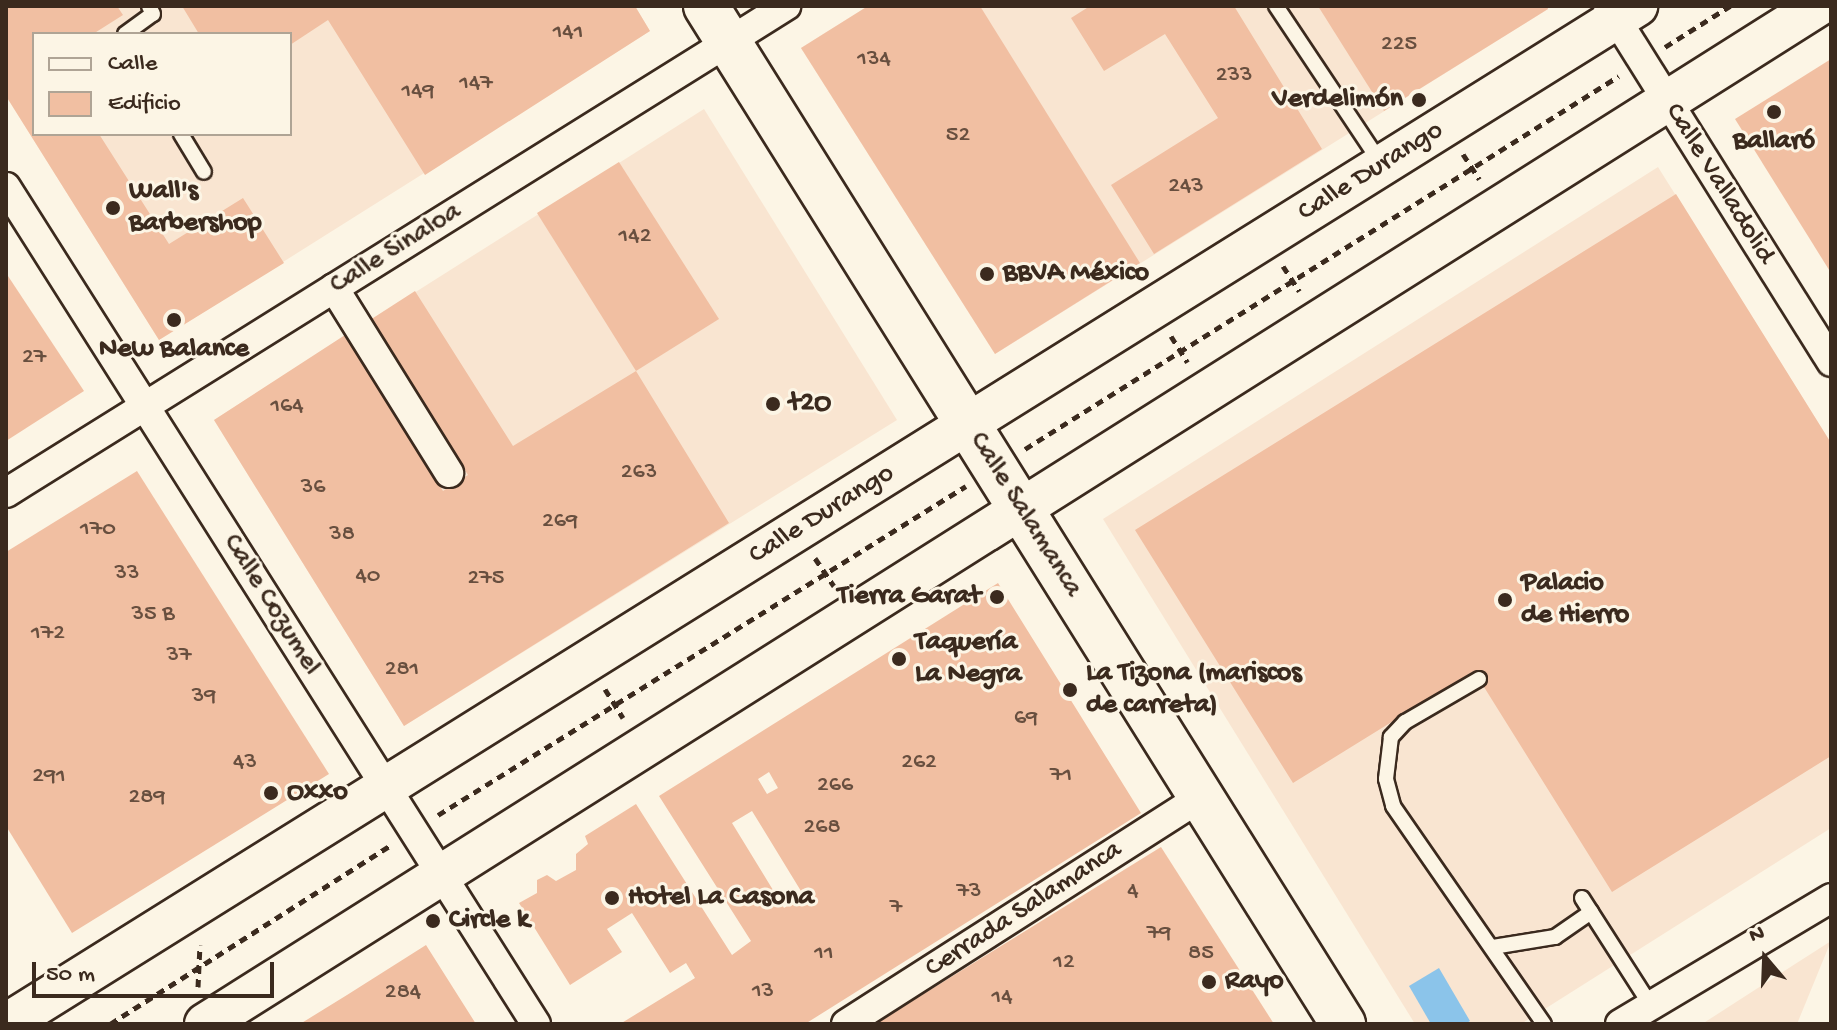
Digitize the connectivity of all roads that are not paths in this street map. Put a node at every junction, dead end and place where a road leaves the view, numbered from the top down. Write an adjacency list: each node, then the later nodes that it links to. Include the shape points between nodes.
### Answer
1 (149, 6): 7 (lane, via 153,14)
2 (706, 6): 8 (main road, Calle Salamanca)
3 (786, 6): 8 (street, Calle Sinaloa)
4 (1276, 6): 11 (lane)
5 (1818, 6): 9 (main road)
6 (1620, 10): 9 (street, Calle Valladolid, via 1642,61); 11 (main road, Calle Durango)
7 (128, 32)
8 (728, 42): 14 (street, Calle Sinaloa); 17 (main road, Calle Salamanca)
9 (1668, 101): 15 (street, Calle Valladolid); 20 (main road)
10 (182, 136): 12 (lane)
11 (1382, 165): 17 (main road, Calle Durango)
12 (204, 172)
13 (6, 187): 16 (street, Calle Cozumel)
14 (334, 288): 16 (street, Calle Sinaloa); 18 (street)
15 (1831, 362)
16 (145, 406): 19 (street, Calle Sinaloa); 22 (street, Calle Cozumel)
17 (968, 424): 20 (main road, Calle Salamanca); 22 (main road, Calle Durango)
18 (449, 473)
19 (6, 493)
20 (1021, 509): 23 (main road, Calle Salamanca); 24 (main road)
21 (1479, 679): 28 (lane, via 1405,722 1391,737 1386,779 1393,806)
22 (386, 787): 24 (street, Calle Cozumel); 31 (main road, Calle Durango)
23 (1202, 796): 33 (street, Cerrada Salamanca); 34 (main road, Calle Salamanca)
24 (441, 875): 30 (main road); 32 (street, Calle Cozumel)
25 (1582, 898): 27 (lane)
26 (1831, 898): 29 (street)
27 (1591, 912): 28 (lane, via 1555,937); 29 (lane)
28 (1493, 947): 35 (lane)
29 (1651, 1006): 36 (street)
30 (202, 1010)
31 (6, 1024)
32 (536, 1024)
33 (846, 1024)
34 (1343, 1024)
35 (1544, 1024)
36 (1620, 1024)

